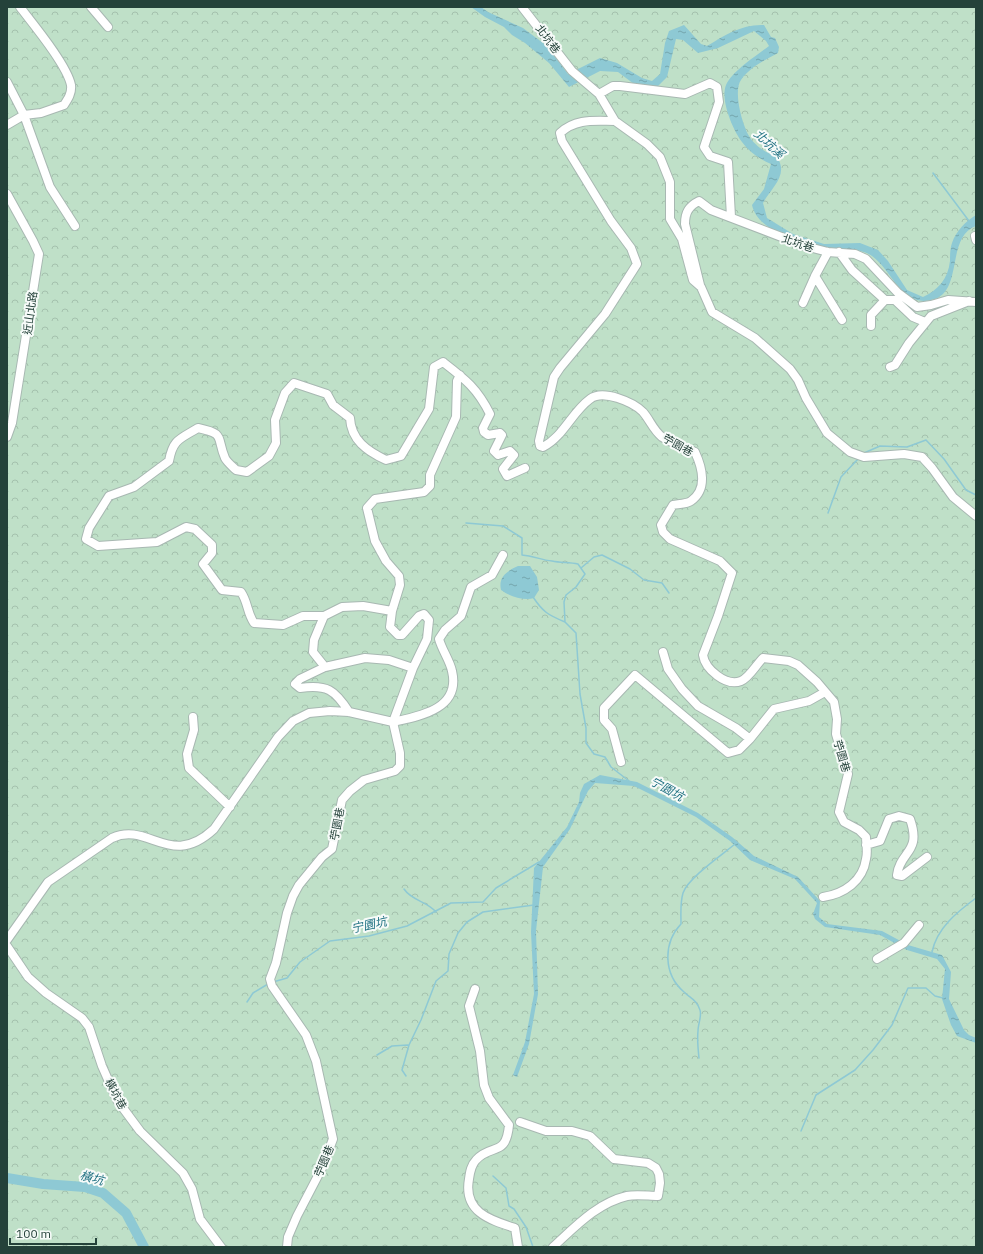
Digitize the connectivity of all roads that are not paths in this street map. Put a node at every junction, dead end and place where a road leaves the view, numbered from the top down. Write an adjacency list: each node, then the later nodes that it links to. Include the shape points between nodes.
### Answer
1 (20, 7): 7 (street, via 57,58 71,84 71,92 64,105 41,113)
2 (91, 7): 4 (street)
3 (522, 7): 6 (street, 北坑巷, via 572,71)
4 (108, 26)
5 (7, 82): 7 (street)
6 (599, 94): 8 (street, 北坑巷); 11 (street, via 612,86 685,94 710,83 717,87 719,102 704,147 710,156 728,162)
7 (24, 115): 9 (street); 12 (street, via 50,187)
8 (615, 121): 16 (street, 北坑巷, via 647,144 660,157 666,168 670,182 670,218 682,239 693,280); 34 (street, 苧園巷, via 578,121 560,133 569,155 631,248 637,264 605,314 554,377 540,446 554,441 581,406 592,397 606,396 635,405 662,437 695,452 702,479 701,488 691,501 673,505 661,525 663,532 670,539 720,561 732,573 703,655 704,660 715,674 723,679 739,682 746,678 762,658 789,661 807,673)
9 (7, 125)
10 (7, 194): 25 (street, 近山北路, via 39,254 12,423)
11 (730, 217): 13 (street, 北坑巷, via 805,246); 16 (street, 北坑巷, via 711,210 700,201 692,205 685,215)
12 (74, 226)
13 (828, 252): 14 (street, 北坑巷); 15 (street)
14 (839, 252): 17 (street, via 852,270); 18 (street, 北坑巷, via 856,254 866,259 898,293 916,307 948,300)
15 (815, 276): 19 (street); 20 (street)
16 (700, 287): 27 (street, 北坑巷, via 712,312 755,338 790,369 827,433 833,438 850,452 864,457 904,454 922,457 953,496)
17 (885, 300): 21 (street, via 895,300 913,317); 22 (street, via 871,315)
18 (972, 302): 21 (street, via 930,316)
19 (803, 304)
20 (842, 320)
21 (925, 322): 23 (street, via 895,365)
22 (871, 326)
23 (890, 367)
24 (460, 376): 26 (street, via 473,387 490,414 483,428 484,432 488,435 502,435 495,452 498,456 510,451 514,455 503,469 504,473 507,476); 29 (street, via 456,381 456,417 430,475 430,486 424,492 376,499 367,508 375,541 386,561 399,576 400,585); 30 (street, via 443,362 434,367 429,409 401,456 386,460 370,453 357,440 350,427 350,418 333,404 328,394 294,383 285,393 275,420 276,443 269,456 247,472 236,470 225,458 222,441 213,431 198,428 171,447 169,461 134,487 109,496 89,528 86,539 98,546 157,542 186,527 195,529 212,545 212,553 203,564 222,590 241,592 246,598 254,623 282,625 303,616)
25 (7, 437)
26 (524, 468)
27 (976, 516)
28 (503, 555): 37 (street, via 492,575 471,588 461,616 445,630 439,640 452,670 451,695 430,713)
29 (392, 611): 30 (street, via 363,606 342,607); 33 (street, via 390,627 398,635 402,635 419,616 424,614 429,620 427,639)
30 (324, 616): 32 (street, via 314,640 313,652)
31 (663, 652): 38 (street, via 668,669 698,706)
32 (325, 667): 33 (street, via 365,658 389,660); 35 (street, via 295,684 300,688 328,688)
33 (413, 668): 37 (street)
34 (825, 692): 38 (street, via 809,701 774,709); 41 (street, 苧園巷, via 834,702 837,712 836,734 848,774 839,812 844,822 866,837)
35 (348, 712): 37 (street); 40 (street, via 318,711 293,721 278,737)
36 (193, 717): 40 (street, via 194,730 187,754 189,768)
37 (393, 722): 51 (street, 苧園巷, via 400,753 400,766 395,771 364,780 342,800 332,849 298,885 293,896 271,983 306,1035 316,1061 333,1139 322,1168 288,1237)
38 (750, 739): 39 (street, via 739,750 728,753 635,675 604,708 604,720 612,729)
39 (620, 762)
40 (230, 807): 45 (street, via 214,828 195,844 176,847 120,834 112,838 48,882)
41 (866, 845): 42 (street, via 880,841 889,820 899,816 910,819 914,830 913,845 898,867 897,875 902,876); 43 (street, via 866,860 862,871 849,888 837,895)
42 (927, 857)
43 (823, 897)
44 (920, 925): 47 (street, via 904,943)
45 (7, 940)
46 (7, 946): 50 (street, 橫坑巷, via 28,977 82,1018 89,1027 117,1100 140,1131 183,1173 192,1189 200,1219)
47 (877, 959)
48 (475, 989): 52 (street, via 469,1006 480,1051 484,1085 489,1098 509,1125 508,1136 501,1148 477,1159 471,1169 467,1189 472,1203 480,1214 515,1228)
49 (520, 1122): 53 (street, via 546,1131 572,1131 590,1136 614,1159 648,1163 656,1168 659,1174 658,1196 628,1196 602,1206)
50 (221, 1247)
51 (287, 1247)
52 (518, 1247)
53 (553, 1247)

